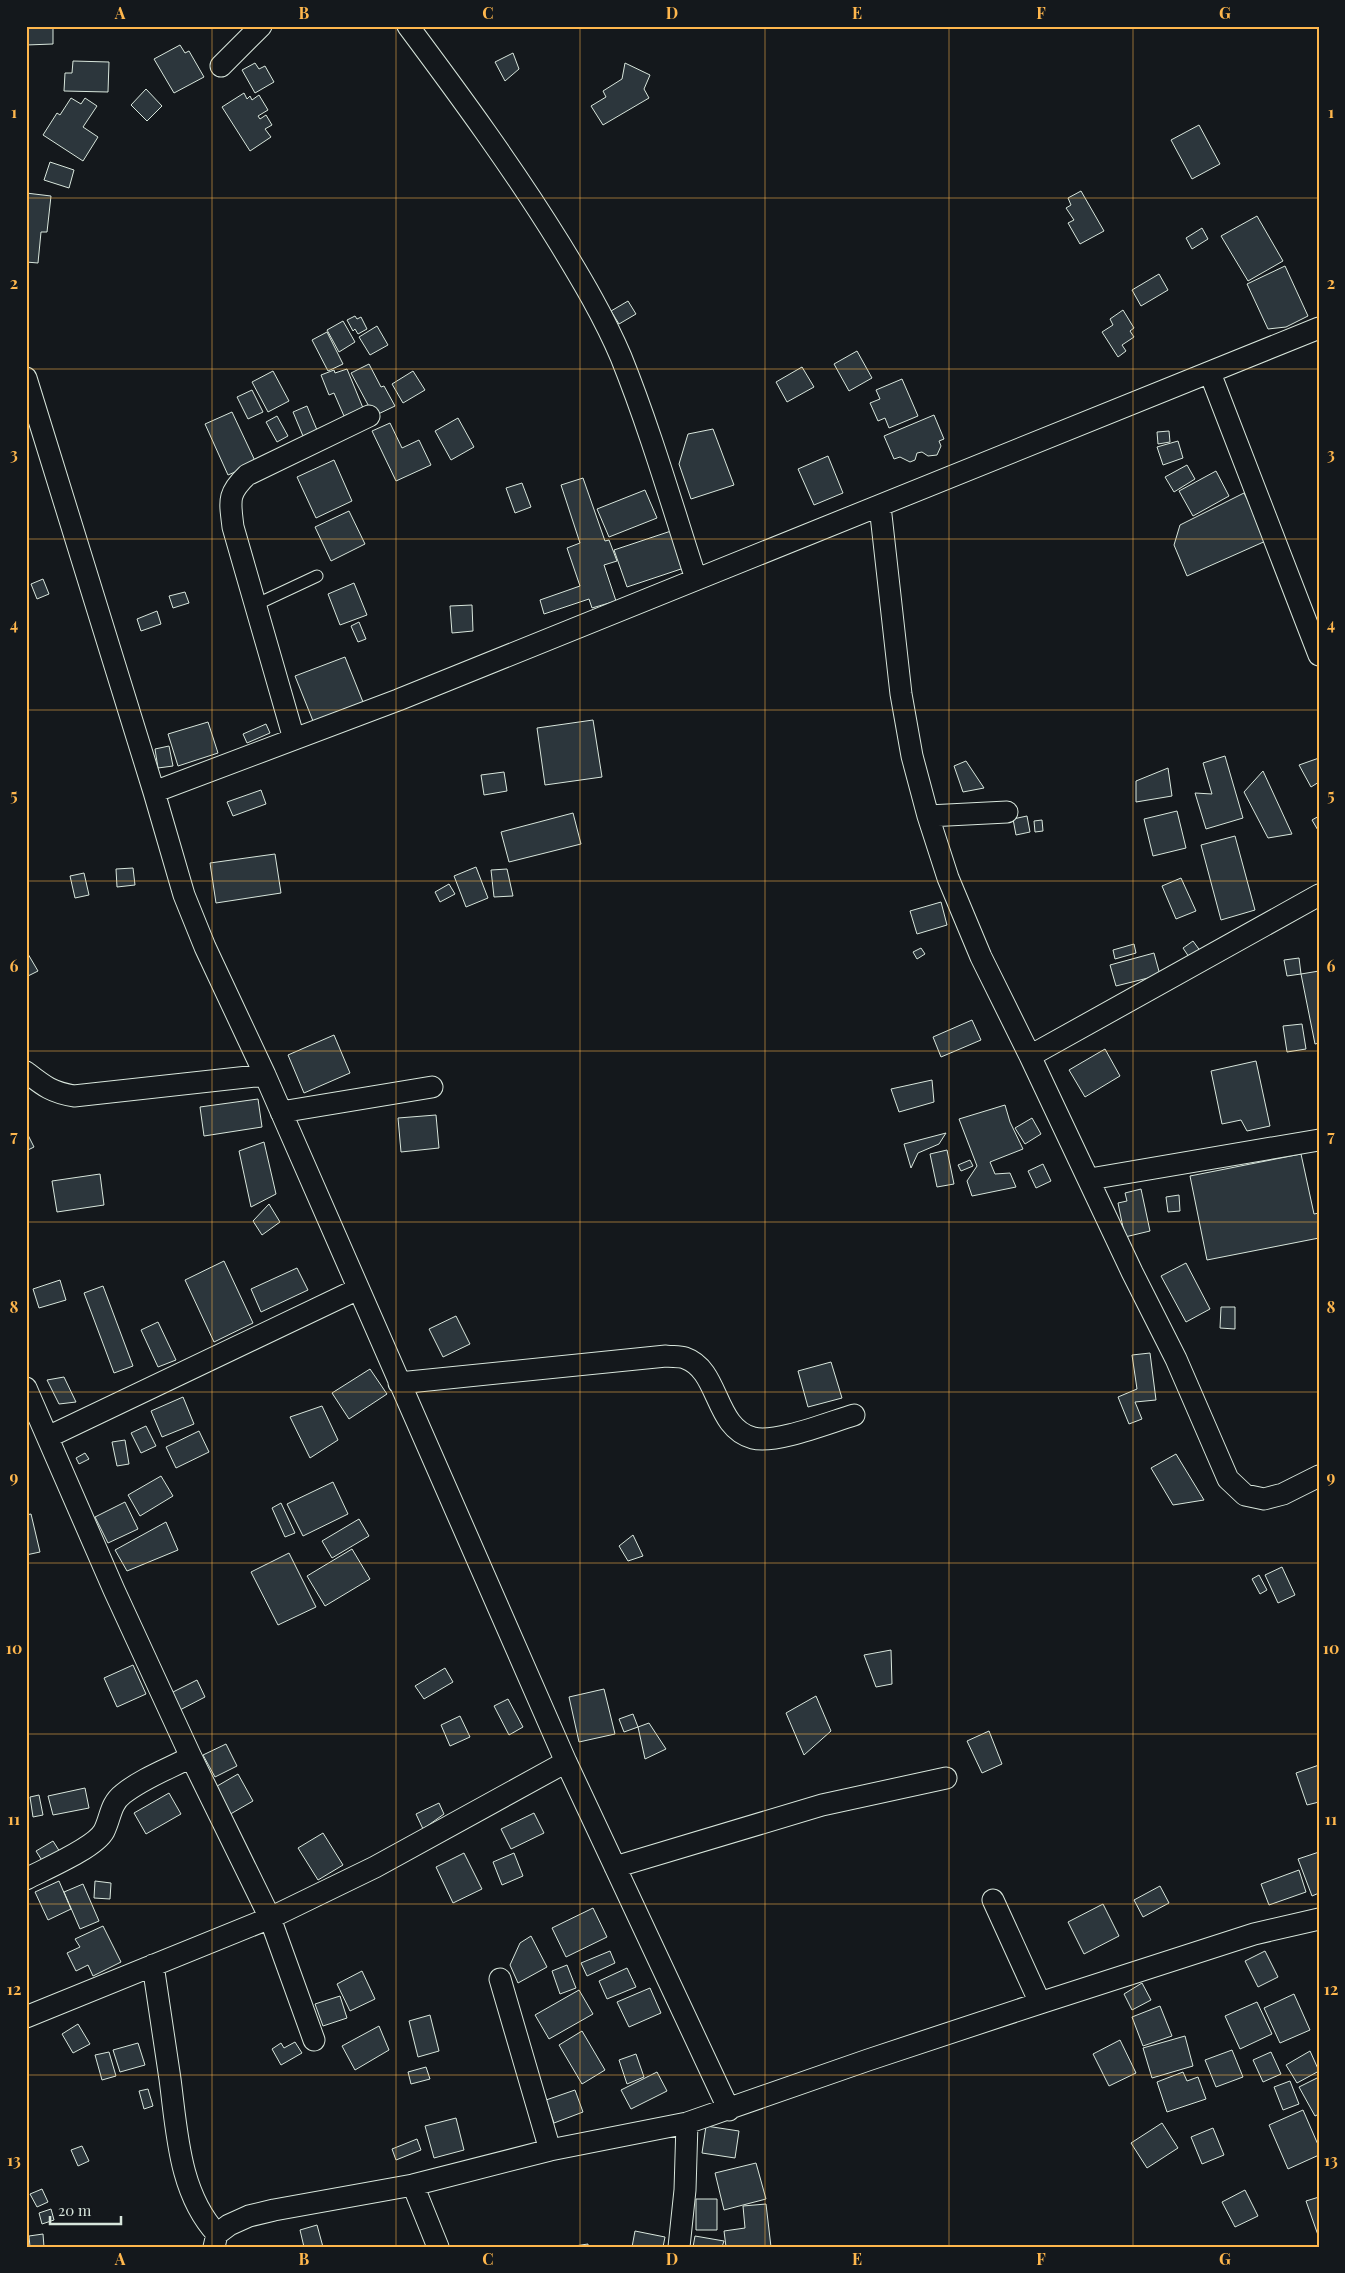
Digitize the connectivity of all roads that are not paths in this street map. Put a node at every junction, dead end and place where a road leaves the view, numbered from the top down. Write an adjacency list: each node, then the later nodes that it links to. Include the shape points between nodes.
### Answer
1 (261, 26): 3 (street)
2 (408, 26): 10 (street, via 489,135 586,286 620,356)
3 (221, 66)
4 (1319, 328): 5 (street)
5 (1210, 373): 8 (street); 12 (street)
6 (26, 378): 14 (street)
7 (369, 416): 11 (street, via 247,474 235,486 230,499 233,527)
8 (880, 506): 10 (street); 16 (street, via 901,694 912,756)
9 (317, 576): 11 (lane)
10 (696, 579): 13 (street)
11 (255, 605): 13 (street)
12 (1319, 655)
13 (294, 739): 14 (street)
14 (154, 792): 20 (street, via 184,895)
15 (1007, 812): 16 (street)
16 (928, 816): 18 (street, via 970,931)
17 (1319, 895): 18 (street)
18 (1030, 1056): 24 (street)
19 (26, 1072): 20 (street, via 55,1093 74,1096)
20 (265, 1075): 22 (street)
21 (432, 1087): 22 (street)
22 (281, 1112): 25 (street)
23 (1319, 1140): 24 (street)
24 (1090, 1179): 30 (street, via 1176,1359 1228,1479 1245,1495 1264,1499 1283,1494)
25 (358, 1289): 26 (street); 29 (street)
26 (399, 1383): 28 (street, via 666,1356 686,1358 696,1365 707,1379 726,1418 738,1432 754,1438 772,1438); 32 (street)
27 (26, 1388): 29 (street)
28 (854, 1415)
29 (48, 1437): 31 (street)
30 (1319, 1476)
31 (191, 1757): 35 (street, via 134,1786 112,1806 104,1831 95,1840 83,1850); 37 (street)
32 (566, 1762): 34 (street); 37 (street, via 375,1867)
33 (946, 1778): 34 (street, via 822,1805)
34 (615, 1867): 44 (street)
35 (26, 1879)
36 (993, 1900): 41 (street)
37 (270, 1918): 39 (street); 43 (street)
38 (1319, 1919): 41 (street, via 1254,1934)
39 (153, 1965): 42 (street); 48 (street, via 179,2147 188,2187)
40 (500, 1979): 46 (street)
41 (1040, 2003): 44 (street)
42 (26, 2016)
43 (314, 2040)
44 (729, 2110): 45 (street)
45 (687, 2124): 46 (street); 50 (street, via 685,2190)
46 (550, 2150): 47 (street)
47 (413, 2185): 48 (street, via 249,2216 229,2225); 49 (street)
48 (215, 2241)
49 (438, 2247)
50 (678, 2247)

